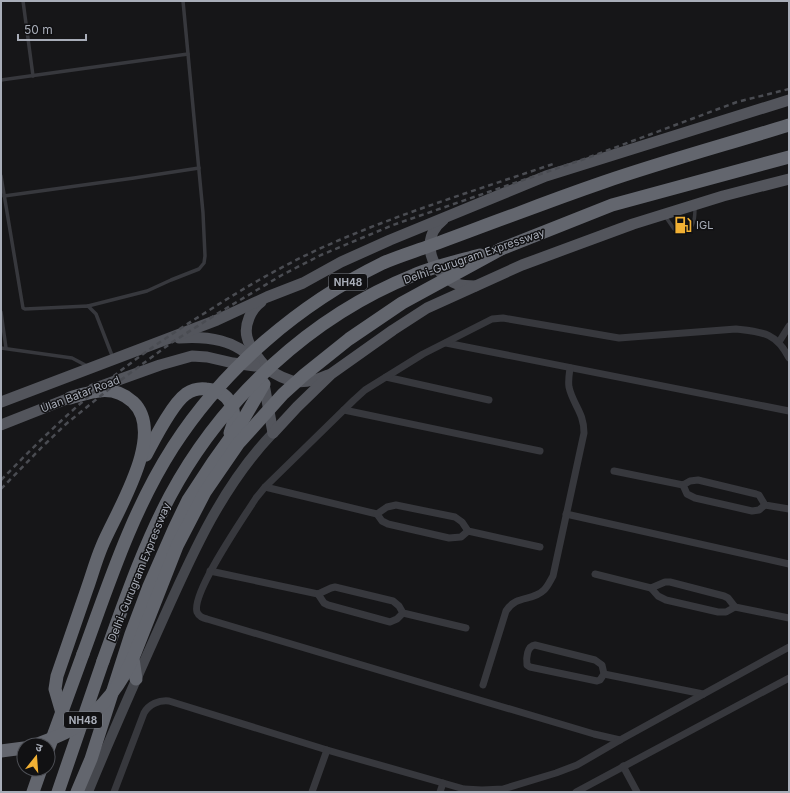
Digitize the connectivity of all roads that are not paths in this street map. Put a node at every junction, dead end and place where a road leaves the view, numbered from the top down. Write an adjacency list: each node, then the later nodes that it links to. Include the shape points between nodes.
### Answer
1 (22, 1): 4 (lane)
2 (183, 1): 3 (lane)
3 (188, 54): 4 (lane); 9 (lane)
4 (33, 76): 5 (lane)
5 (1, 80)
6 (789, 100): 15 (main road, via 546,176)
7 (789, 125): 70 (highway, Delhi-Gurugram Expressway / NH48, bridge, via 606,181 386,262 338,288 287,322 225,380 194,418 156,475 113,570)
8 (789, 157): 16 (highway, Delhi-Gurugram Expressway / NH48, via 612,205)
9 (199, 168): 12 (lane); 19 (lane, via 205,256 202,267 147,291)
10 (1, 176): 12 (lane)
11 (789, 179): 13 (main road)
12 (4, 196): 19 (lane, via 23,309)
13 (695, 205): 14 (main road); 14 (lane, via 692,228 687,232 674,229)
14 (664, 214): 17 (main road, via 522,266)
15 (448, 217): 17 (main road, via 438,224 430,238 432,259 437,269 450,280 466,286); 18 (main road, via 390,240 303,283)
16 (501, 249): 72 (highway, bridge, via 374,321 329,354 283,394 238,444 205,492 178,546 129,668 120,682 105,701 76,727); 81 (highway, Delhi-Gurugram Expressway / NH48, bridge, via 413,275 348,309 292,348 267,370 217,425 183,474 145,550)
17 (476, 286): 32 (main road, via 427,308)
18 (267, 297): 23 (main road); 32 (main road, via 256,306 248,322 247,338 255,354 271,372 292,381 308,381)
19 (88, 306): 28 (lane, via 96,314)
20 (1, 312): 26 (lane)
21 (789, 326): 22 (street)
22 (779, 342): 24 (street, via 769,336 736,329 619,338 497,317); 27 (street)
23 (157, 343): 28 (main road, Ulan Batar Road); 29 (main road, via 180,338 211,339 242,351)
24 (446, 343): 31 (street); 33 (street)
25 (1, 348): 26 (lane)
26 (6, 348): 30 (lane, via 72,358)
27 (789, 358)
28 (113, 359): 30 (main road, Ulan Batar Road)
29 (255, 366): 34 (main road); 35 (main road, Ulan Batar Road, via 192,356)
30 (90, 368): 37 (main road, Ulan Batar Road)
31 (570, 368): 39 (street); 51 (street, via 569,388 583,419 584,433)
32 (331, 374): 41 (main road)
33 (386, 377): 36 (street); 38 (street, via 360,394)
34 (264, 384): 41 (main road); 42 (highway)
35 (70, 398): 40 (main road, Ulan Batar Road); 45 (highway, via 90,392 114,391 138,407 145,432)
36 (489, 400)
37 (1, 402)
38 (344, 410): 43 (street); 47 (street)
39 (789, 411)
40 (1, 424)
41 (273, 433): 67 (main road, via 237,477 198,544)
42 (227, 442): 45 (highway, via 234,420 232,405 228,399 212,389 192,390 179,400 171,412); 63 (highway, via 188,500 163,553)
43 (540, 451)
44 (614, 471): 46 (street)
45 (134, 478): 70 (highway, via 101,546 57,676 56,689)
46 (683, 485): 48 (street, via 698,480 756,494); 48 (street, via 687,494 694,498 752,511 759,510)
47 (265, 487): 50 (street); 55 (street)
48 (765, 505): 49 (street)
49 (789, 510)
50 (377, 514): 52 (street, via 388,524 449,538 461,537); 52 (street, via 387,507 396,505 459,518)
51 (566, 514): 54 (street); 68 (street, via 553,576 543,591 513,602 506,611)
52 (468, 531): 53 (street)
53 (540, 546)
54 (789, 564)
55 (210, 571): 58 (street); 73 (street, via 197,607 197,612 202,618)
56 (594, 574): 57 (street)
57 (651, 588): 59 (street, via 662,598 673,602 718,612 726,612); 59 (street, via 670,582 724,596)
58 (318, 594): 60 (street, via 335,587 393,601); 60 (street, via 328,605 390,622)
59 (735, 607): 61 (street)
60 (403, 613): 62 (street)
61 (789, 618)
62 (466, 628)
63 (131, 634): 67 (highway); 82 (highway, via 91,759)
64 (789, 647): 69 (street)
65 (604, 674): 65 (street, via 597,681 530,667 527,665 529,648 537,645 595,660 602,665); 69 (street)
66 (789, 678): 77 (street)
67 (136, 679): 83 (main road)
68 (483, 685)
69 (703, 694): 73 (street)
70 (62, 713): 71 (highway, Delhi-Gurugram Expressway / NH48)
71 (53, 737)
72 (55, 737)
73 (620, 740): 79 (street, via 577,765 528,783 503,789 482,790)
74 (16, 749): 76 (highway)
75 (327, 750): 79 (street); 84 (street, via 169,701 160,701 147,707); 85 (street)
76 (3, 751)
77 (623, 766): 87 (street); 88 (street)
78 (38, 777): 80 (highway)
79 (442, 783): 86 (street)
80 (32, 792)
81 (58, 792)
82 (77, 792)
83 (88, 792)
84 (114, 792)
85 (312, 792)
86 (440, 792)
87 (576, 792)
88 (637, 792)

